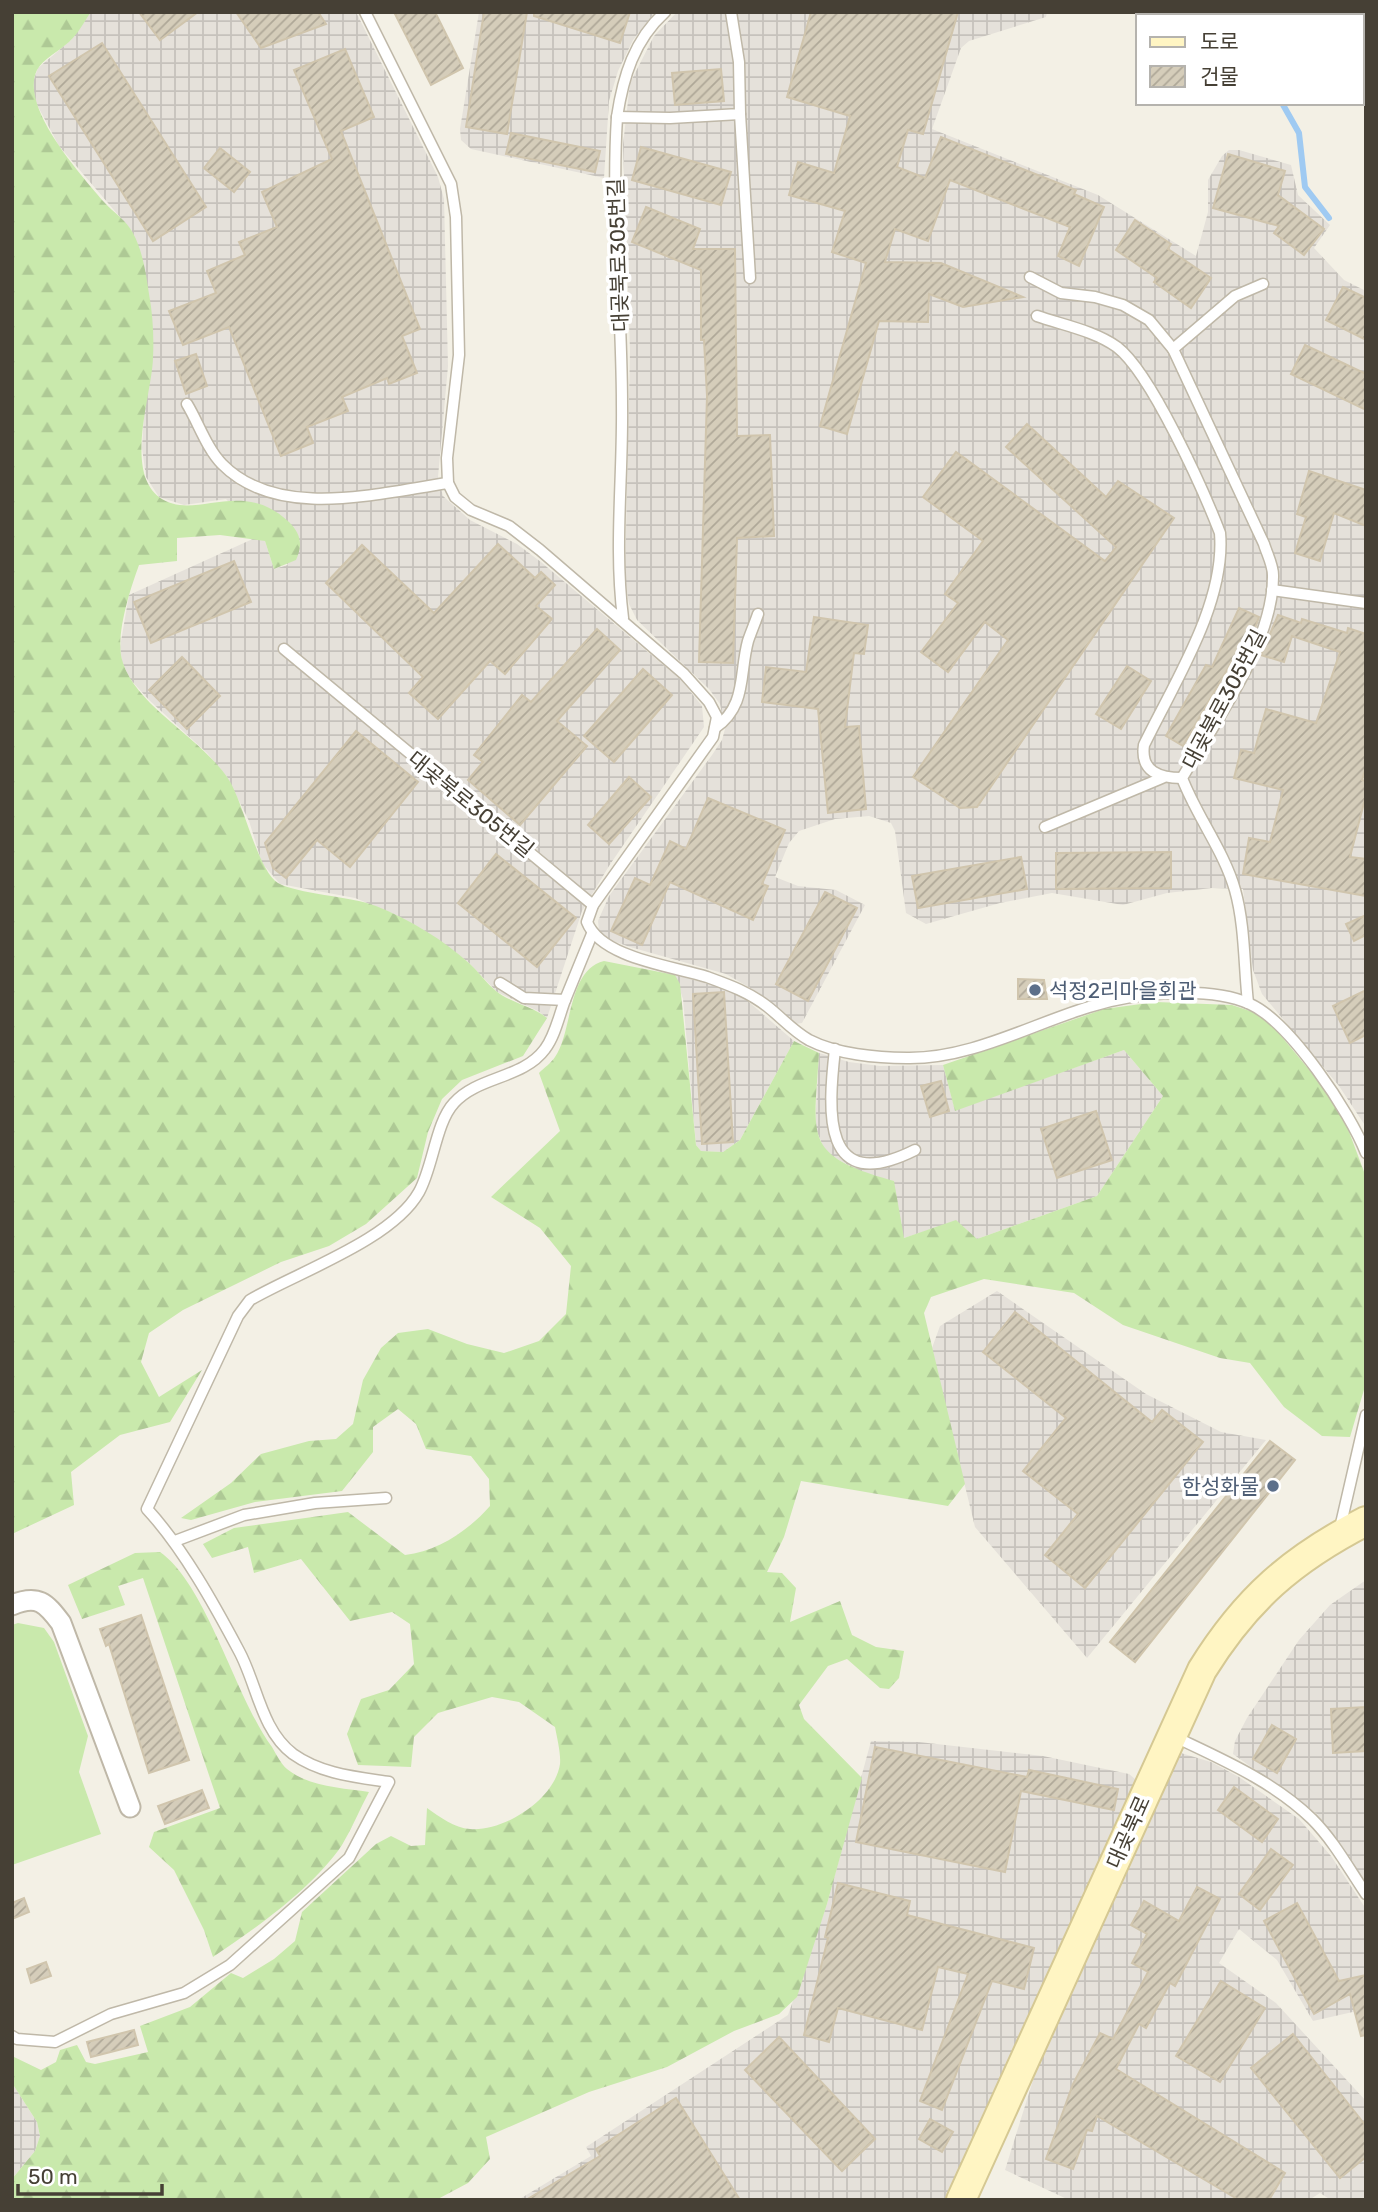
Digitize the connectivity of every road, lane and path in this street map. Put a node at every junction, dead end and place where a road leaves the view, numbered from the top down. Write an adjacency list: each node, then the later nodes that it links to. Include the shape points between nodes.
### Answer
1 (365, 12): 12 (lane, via 451,184 459,355)
2 (665, 12): 5 (lane, 대곶북로305번길, via 640,42 622,81)
3 (731, 12): 4 (lane, via 739,62)
4 (740, 114): 5 (lane); 7 (lane)
5 (617, 117): 16 (lane, 대곶북로305번길, via 614,169 622,409 617,572)
6 (1030, 277): 10 (lane, 대곶북로305번길, via 1061,293 1123,305 1149,320)
7 (750, 278)
8 (1263, 284): 10 (lane, via 1235,296)
9 (1037, 316): 19 (lane, via 1103,339 1127,356 1156,400 1220,533 1220,558 1210,603 1144,745 1147,768)
10 (1174, 349): 13 (lane, 대곶북로305번길, via 1264,544 1273,572)
11 (187, 404): 12 (lane, via 220,463 246,484 315,499)
12 (448, 483): 16 (lane, via 455,497 471,510 509,526)
13 (1272, 590): 14 (lane); 20 (lane, 대곶북로305번길, via 1256,644)
14 (1366, 603)
15 (758, 614): 18 (lane, via 737,705 728,719)
16 (623, 618): 18 (lane, via 709,702 717,717)
17 (284, 649): 22 (lane, 대곶북로305번길)
18 (715, 727): 22 (lane, via 713,737)
19 (1162, 778): 20 (lane); 21 (lane)
20 (1182, 778): 26 (lane, 대곶북로305번길, via 1236,892)
21 (1045, 827)
22 (593, 905): 23 (lane, via 587,922)
23 (592, 934): 25 (lane); 27 (lane, via 623,953 739,988 794,1031)
24 (500, 983): 25 (lane, via 524,998)
25 (565, 1000): 34 (lane, via 552,1036 534,1060 464,1093 452,1104 426,1177 407,1207 340,1255 250,1300 238,1316 147,1509)
26 (1248, 1003): 27 (lane, via 1186,993 1134,997 1091,1006 945,1055 908,1058); 29 (lane, via 1275,1022 1302,1053 1349,1118)
27 (835, 1049): 28 (lane, via 830,1100 837,1145 854,1158 874,1164)
28 (915, 1150)
29 (1366, 1153)
30 (1366, 1415): 33 (lane)
31 (386, 1498): 34 (lane, via 244,1515)
32 (1366, 1521): 33 (street, 대곶북로)
33 (1338, 1535): 36 (street, 대곶북로, via 1261,1592 1229,1627 1202,1670)
34 (175, 1541): 39 (lane, via 240,1653 271,1729 292,1754 330,1772 389,1782 349,1858 230,1965 184,1993 111,2014 55,2042)
35 (12, 1605): 37 (street, via 26,1599 46,1604 61,1623)
36 (1172, 1736): 38 (lane, via 1240,1768 1311,1819); 40 (street, 대곶북로)
37 (130, 1807)
38 (1366, 1894)
39 (12, 2036)
40 (961, 2200)

